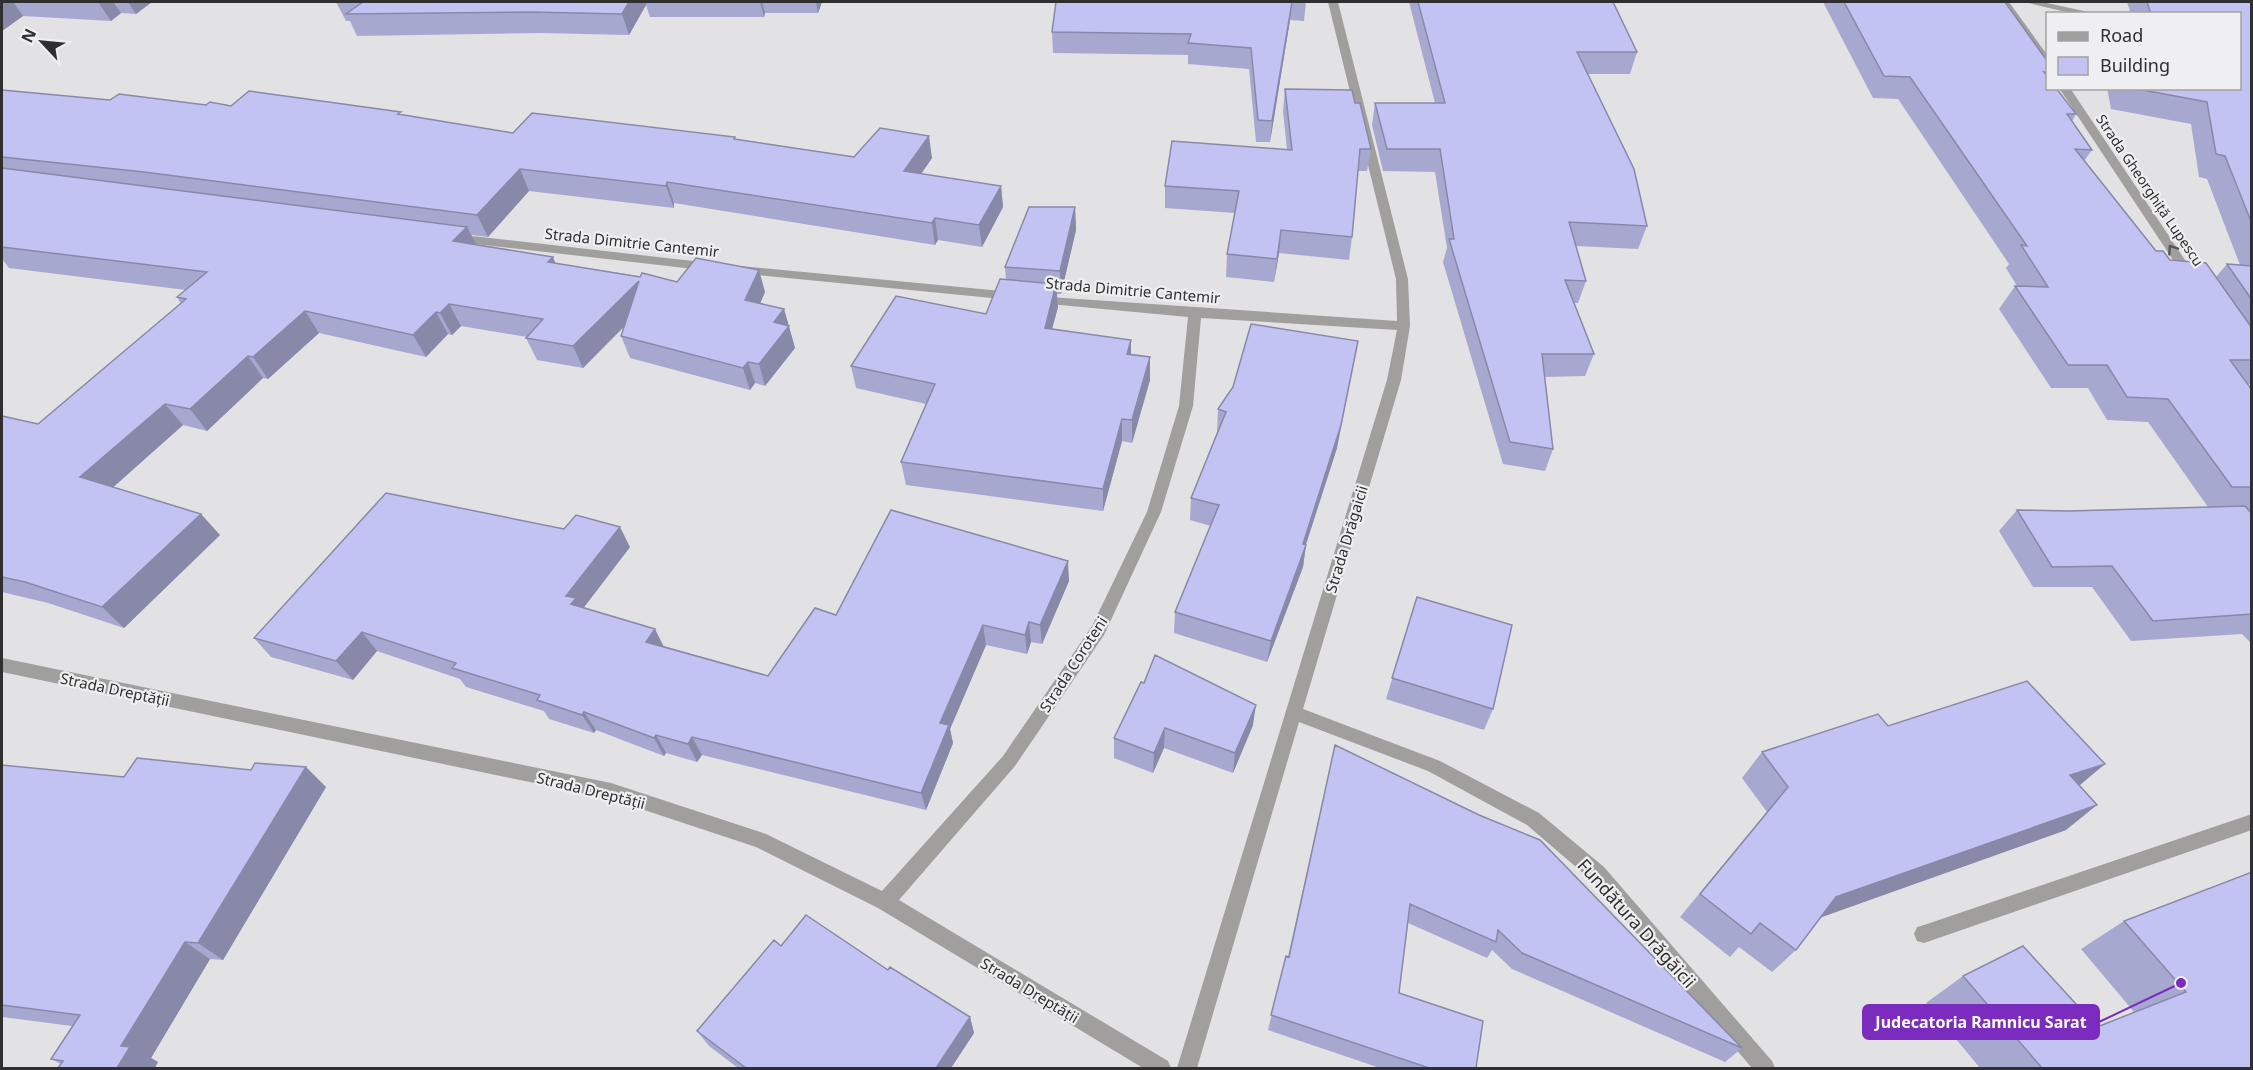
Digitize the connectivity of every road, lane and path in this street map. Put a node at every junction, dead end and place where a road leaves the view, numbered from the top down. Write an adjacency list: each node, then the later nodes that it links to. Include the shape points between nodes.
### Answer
1 (1333, 2): 10 (street, Strada Drăgaicii, via 1401,279)
2 (2005, 2): 5 (street)
3 (2029, 2): 4 (street)
4 (2082, 12)
5 (2046, 61)
6 (2065, 90): 8 (street, Strada Gheorghiță Lupescu, one-way to 6)
7 (439, 236): 9 (street, Strada Dimitrie Cantemir, via 796,276)
8 (2196, 285)
9 (1195, 313): 10 (street, Strada Dimitrie Cantemir); 14 (street, Strada Coroteni, via 1186,406 1154,512 1098,630 1009,761)
10 (1404, 326): 12 (street, Strada Drăgaicii, via 1394,380)
11 (2, 665): 14 (street, Strada Dreptății, via 611,791 760,840)
12 (1294, 713): 17 (street, Strada Drăgaicii); 18 (street, Fundătura Drăgăicii, via 1434,766 1533,819 1597,873)
13 (2252, 822): 15 (street)
14 (885, 902): 16 (street, Strada Dreptății)
15 (1924, 934)
16 (1161, 1068)
17 (1186, 1068)
18 (1765, 1068)

